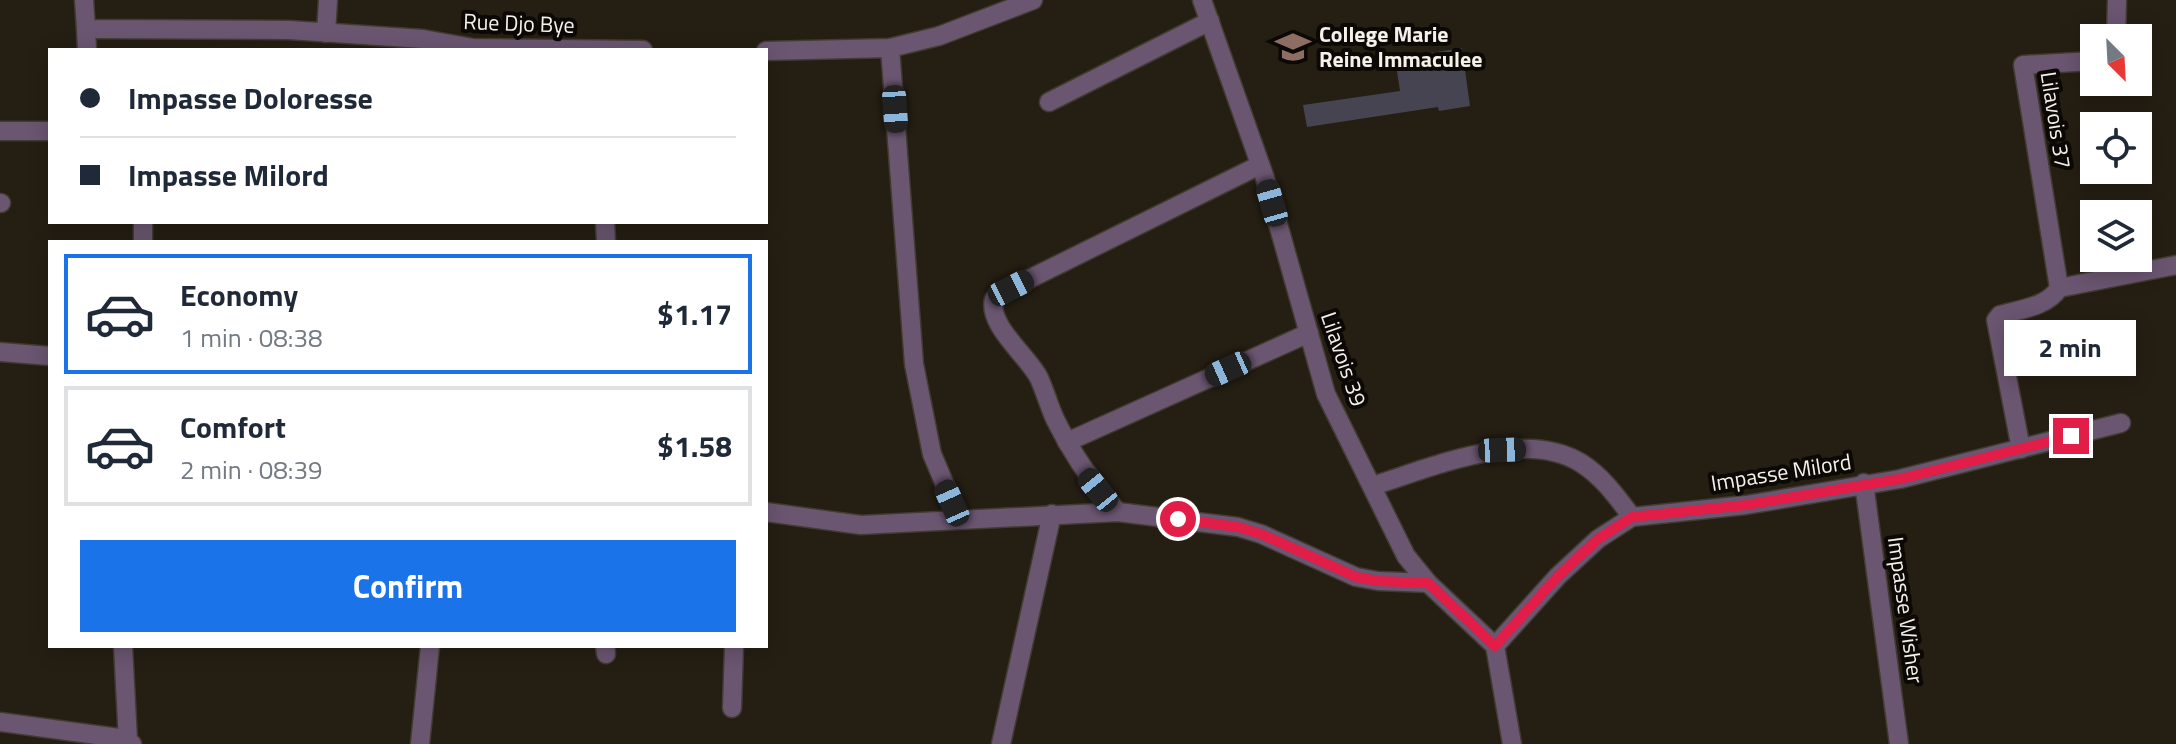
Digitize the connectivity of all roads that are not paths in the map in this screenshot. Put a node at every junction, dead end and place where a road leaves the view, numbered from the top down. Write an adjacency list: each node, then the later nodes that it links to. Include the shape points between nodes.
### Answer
1 (84, 0): 8 (street)
2 (328, 0): 9 (street)
3 (1033, 0): 12 (street, via 939,36)
4 (1202, 0): 6 (street, Lilavois 39)
5 (2117, 0): 7 (street)
6 (1210, 21): 15 (street); 18 (street, Lilavois 39)
7 (2116, 24)
8 (86, 29): 9 (street, Rue Djo Bye); 10 (street)
9 (326, 33): 11 (street, Rue Djo Bye, via 423,39)
10 (87, 48)
11 (460, 48)
12 (890, 48): 13 (street); 33 (street, via 914,364 932,454)
13 (768, 51)
14 (2080, 62): 20 (street, Lilavois 37, via 2023,65)
15 (1049, 102)
16 (1, 131): 17 (street)
17 (48, 131)
18 (1260, 165): 21 (street, Lilavois 39); 25 (street, via 994,299 998,322 1035,371)
19 (2176, 265): 20 (street)
20 (2059, 288): 26 (street, via 2043,303 1996,320)
21 (1309, 333): 25 (street); 28 (street, Lilavois 39, via 1326,394)
22 (0, 352): 23 (street)
23 (48, 356)
24 (2121, 423): 26 (street, Impasse Milord)
25 (1067, 442): 30 (street, via 1081,469)
26 (2021, 449): 27 (street, Impasse Milord)
27 (1864, 483): 32 (street, Impasse Milord, via 1746,505); 45 (street, Impasse Wisher)
28 (1372, 486): 32 (street, via 1462,458 1537,449 1579,462 1609,487); 34 (street, Lilavois 39, via 1406,556)
29 (768, 512): 33 (street, via 861,525)
30 (1118, 512): 31 (street); 34 (street, via 1238,527 1356,577)
31 (1052, 514): 33 (street); 43 (street)
32 (1632, 517): 35 (street, Impasse Milord, via 1558,576)
33 (959, 518)
34 (1428, 583): 35 (street, Lilavois 39)
35 (1495, 646): 44 (street)
36 (123, 648): 41 (street)
37 (430, 648): 42 (street)
38 (734, 648): 39 (street)
39 (732, 708)
40 (0, 722): 41 (street)
41 (130, 743)
42 (420, 744)
43 (1001, 744)
44 (1512, 744)
45 (1899, 744)

